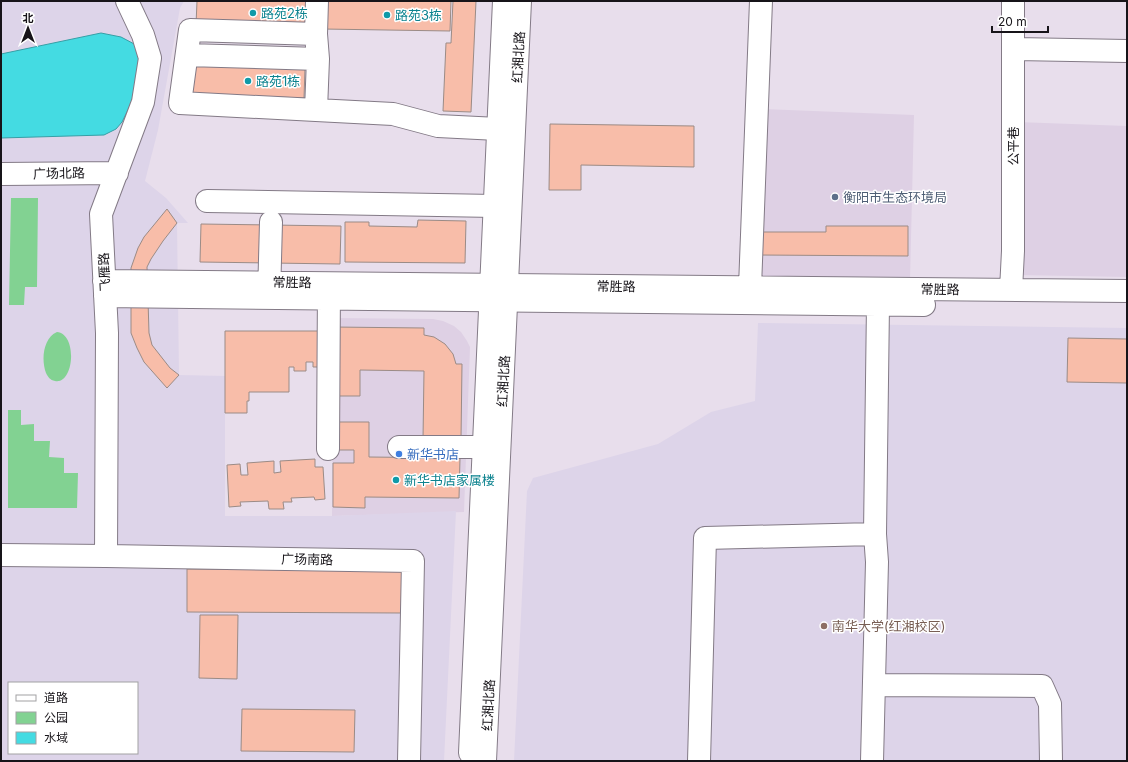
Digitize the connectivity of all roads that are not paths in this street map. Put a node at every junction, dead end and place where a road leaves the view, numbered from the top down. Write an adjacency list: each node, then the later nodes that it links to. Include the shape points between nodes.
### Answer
1 (127, 1): 14 (street, 飞雁路, via 143,35 150,58 143,102)
2 (317, 1): 7 (street)
3 (504, 1): 13 (street, 红湘北路)
4 (520, 1): 24 (street, 红湘北路)
5 (761, 1): 19 (street)
6 (1013, 1): 8 (street, 公平巷)
7 (316, 34): 10 (street, via 190,30); 11 (street)
8 (1013, 48): 9 (street); 22 (street, 公平巷)
9 (1127, 51)
10 (186, 55): 11 (street); 12 (street, via 180,103)
11 (318, 59): 12 (street)
12 (316, 110): 13 (street, via 393,114 438,126)
13 (498, 129): 17 (street, 红湘北路)
14 (117, 173): 15 (street, 广场北路); 20 (street, 飞雁路, via 101,214)
15 (1, 174)
16 (207, 201): 17 (street)
17 (495, 206): 24 (street, 红湘北路)
18 (271, 222): 21 (street)
19 (750, 287): 22 (street, 常胜路); 24 (street, 常胜路)
20 (105, 288): 21 (street, 常胜路); 33 (street, 飞雁路)
21 (270, 290): 23 (street, 常胜路)
22 (1011, 290): 25 (street, 常胜路)
23 (329, 291): 24 (street, 常胜路); 30 (street)
24 (499, 292): 26 (street, 常胜路); 29 (street, 红湘北路); 37 (street, 红湘北路)
25 (1127, 292)
26 (878, 304): 27 (street, 常胜路); 31 (street)
27 (1127, 307)
28 (399, 448): 29 (street)
29 (484, 448): 36 (street, 红湘北路)
30 (328, 449)
31 (875, 534): 34 (street, via 877,562); 38 (street, via 705,538)
32 (1, 555): 33 (street, 广场南路)
33 (106, 556): 35 (street, 广场南路, via 413,561)
34 (874, 685): 39 (street); 40 (street, via 1042,686 1050,704)
35 (410, 761)
36 (470, 761)
37 (485, 761)
38 (699, 761)
39 (872, 761)
40 (1051, 761)

